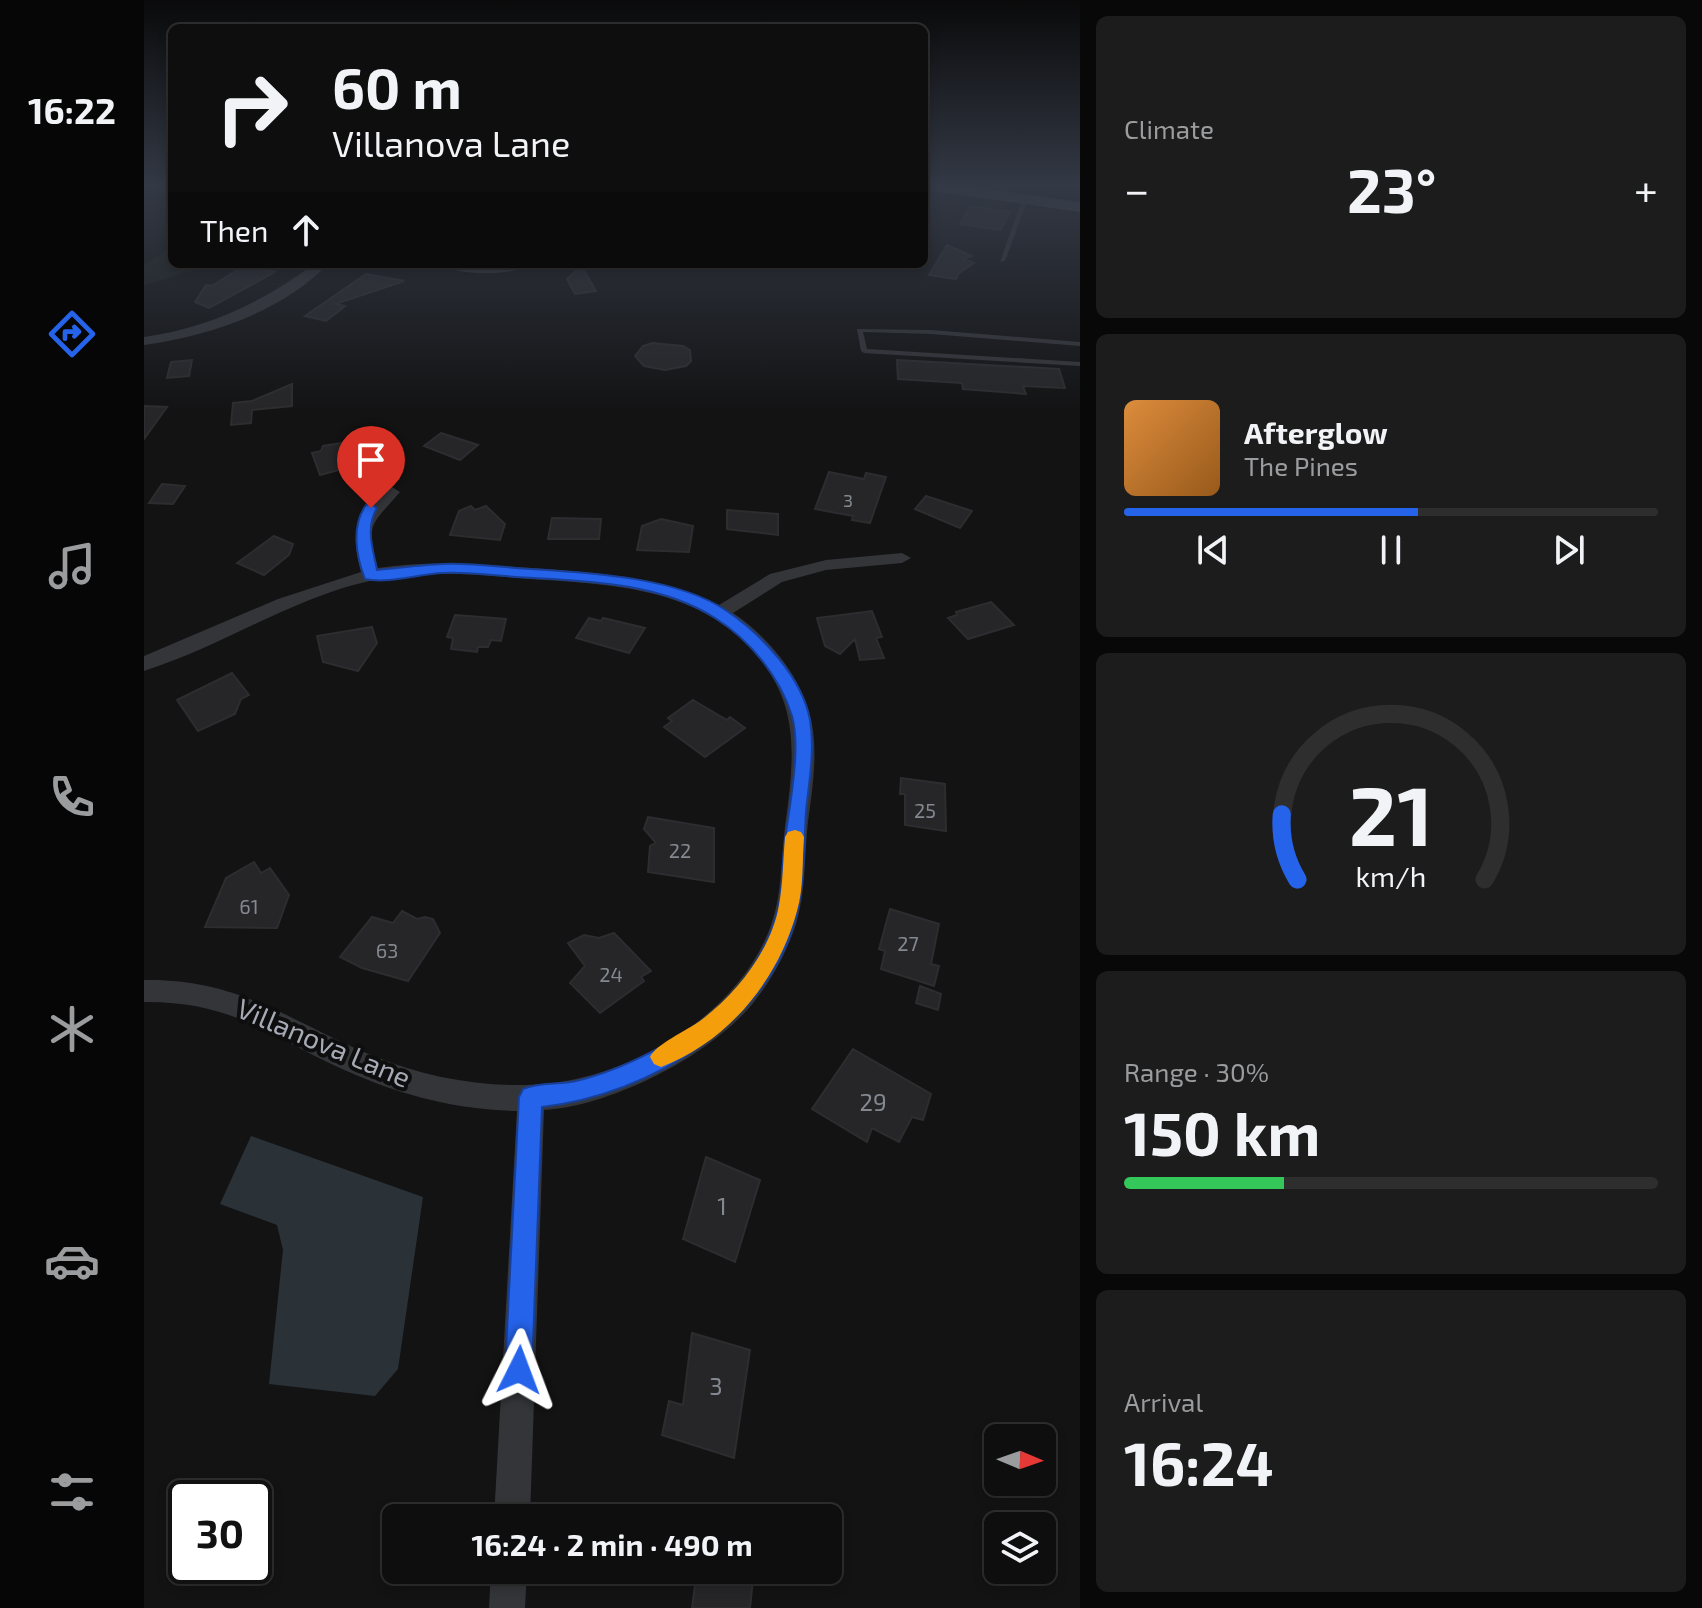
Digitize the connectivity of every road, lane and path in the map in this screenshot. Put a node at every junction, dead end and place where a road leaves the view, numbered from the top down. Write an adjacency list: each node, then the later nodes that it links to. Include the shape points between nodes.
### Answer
1 (316, 268): 4 (street, via 233,318 181,336)
2 (472, 268): 3 (street)
3 (502, 268)
4 (144, 341)
5 (1080, 344): 6 (lane, via 859,330 864,351)
6 (1080, 364)
7 (392, 492): 9 (street, via 365,517 364,551)
8 (902, 558): 10 (street, via 826,565 776,578)
9 (371, 576): 10 (street, via 445,568 598,577 664,590); 11 (street, via 317,592)
10 (720, 613): 13 (street, Villanova Lane, via 773,663 801,719 803,753 788,908 776,943 753,984 728,1013 685,1045 576,1092)
11 (144, 664)
12 (144, 991): 13 (street, Villanova Lane, via 210,994 252,1008 365,1066 420,1084 475,1095)
13 (531, 1097): 14 (street)
14 (513, 1504)
15 (508, 1584): 16 (street)
16 (507, 1608)

